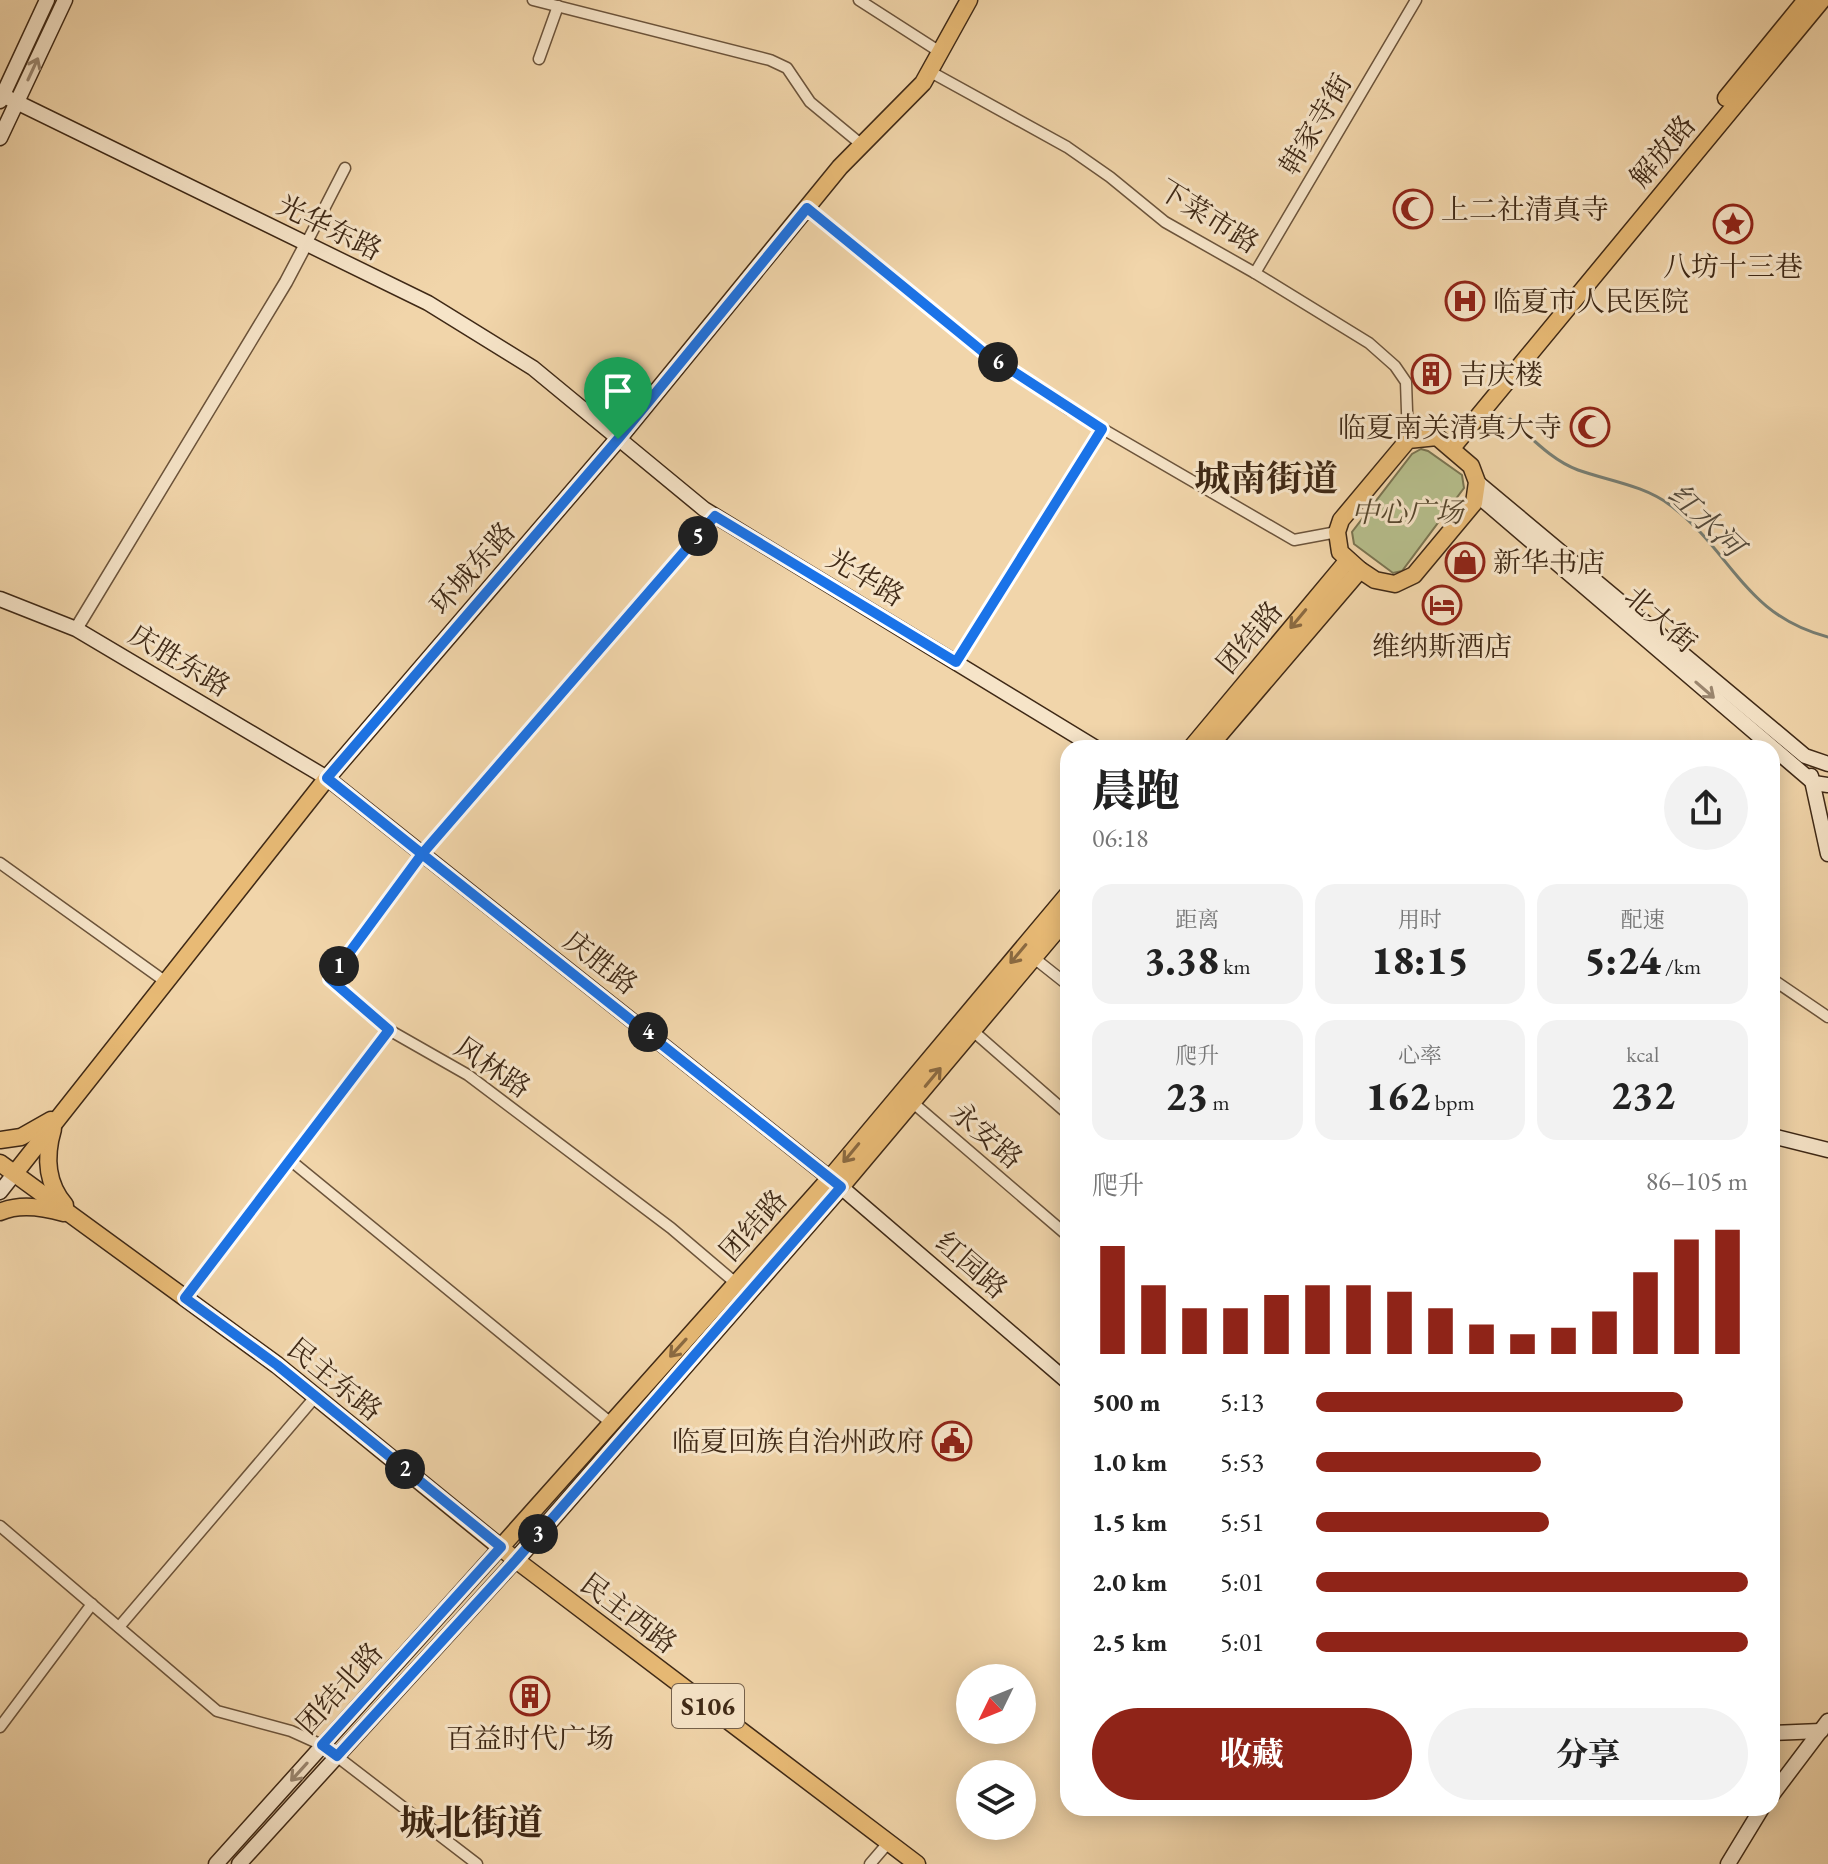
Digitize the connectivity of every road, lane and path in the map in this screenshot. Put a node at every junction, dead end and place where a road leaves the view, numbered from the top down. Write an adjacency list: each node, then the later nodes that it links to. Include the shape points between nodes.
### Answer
1 (47, 0): 13 (main road)
2 (65, 0): 14 (main road, one-way to 2)
3 (533, 0): 9 (street)
4 (859, 0): 10 (street)
5 (969, 0): 10 (main road, 环城东路)
6 (1416, 0): 20 (street, 韩家寺街)
7 (1806, 0): 24 (main road, 解放路)
8 (1822, 0): 24 (main road, 解放路)
9 (558, 6): 11 (street); 16 (street, via 770,60 787,68 810,102)
10 (940, 52): 12 (main road, 环城东路)
11 (539, 59)
12 (929, 71): 16 (main road, 环城东路); 20 (street, 下菜市路, via 1067,147 1165,222)
13 (1, 96): 14 (main road, 光华东路)
14 (17, 103): 15 (main road); 19 (main road, 光华东路)
15 (0, 138)
16 (862, 145): 18 (main road, 环城东路)
17 (345, 168): 19 (street)
18 (807, 208): 21 (street, via 982,351); 22 (main road, 环城东路)
19 (306, 244): 22 (main road, 光华东路, via 428,303 533,368); 30 (street)
20 (1255, 273): 23 (street, 下菜市路, via 1369,343 1395,366 1406,382)
21 (1102, 429): 27 (street, via 1294,540); 31 (street)
22 (618, 439): 26 (main road, 光华路); 39 (main road, 环城东路)
23 (1408, 440): 24 (main road, via 1437,437); 27 (main road, via 1341,520)
24 (1448, 445): 25 (main road, via 1471,466)
25 (1476, 488): 28 (main road, via 1474,503 1414,575 1395,584 1375,580); 35 (main road, 北大街, one-way to 35); 37 (main road, 北大街)
26 (715, 516): 31 (main road, 光华路); 41 (street)
27 (1337, 532): 28 (main road, via 1340,552)
28 (1354, 565): 33 (main road, 团结路, one-way to 33); 34 (main road, 团结路)
29 (0, 599): 30 (main road, 庆胜东路)
30 (76, 629): 39 (main road, 庆胜东路)
31 (956, 662): 32 (main road, 光华路)
32 (1083, 740)
33 (1198, 740)
34 (1214, 740)
35 (1770, 740)
36 (1780, 749): 40 (main road, 北大街, one-way to 40)
37 (1805, 756): 38 (main road); 40 (main road)
38 (1828, 764)
39 (327, 778): 41 (main road, 庆胜路); 48 (main road, 环城东路)
40 (1821, 784): 42 (main road)
41 (422, 854): 51 (street, 风林路, via 330,979); 62 (main road, 庆胜路)
42 (1828, 854)
43 (0, 863): 48 (street)
44 (1060, 904): 62 (main road, 团结路, one-way to 62)
45 (1060, 927): 46 (main road, 团结路)
46 (1034, 958): 47 (street); 52 (main road, 团结路)
47 (1060, 979)
48 (166, 982): 54 (main road, 环城东路)
49 (1780, 984): 50 (street)
50 (1828, 1017)
51 (389, 1030): 59 (street); 67 (street, 风林路, via 468,1075)
52 (973, 1031): 53 (main road, 团结路, one-way to 52); 55 (street)
53 (912, 1102): 62 (main road, 团结路); 66 (street, 永安路)
54 (70, 1103): 57 (main road, via 48,1123 21,1137); 61 (main road, 环城东路); 65 (main road, via 55,1123 48,1172 57,1196)
55 (1060, 1107)
56 (1780, 1138): 58 (main road)
57 (0, 1140)
58 (1828, 1150)
59 (290, 1160): 68 (street); 71 (street)
60 (0, 1163): 61 (main road, S106)
61 (15, 1173): 63 (main road); 65 (main road, 民主东路 / S106)
62 (836, 1182): 67 (main road, 团结路); 69 (main road, 红园路)
63 (0, 1192)
64 (0, 1212): 65 (main road, via 41,1206)
65 (73, 1215): 68 (main road, 民主东路 / S106)
66 (1060, 1229)
67 (742, 1288): 71 (main road, 团结路, one-way to 71); 74 (main road, 团结路)
68 (185, 1298): 70 (main road, 民主东路 / S106)
69 (1060, 1375)
70 (316, 1396): 73 (main road, 民主东路 / S106); 76 (street)
71 (611, 1423): 73 (main road, 团结路)
72 (0, 1526): 75 (street)
73 (501, 1547): 74 (main road, 民主西路 / S106); 80 (main road, 团结北路)
74 (516, 1560): 81 (main road, 团结北路); 84 (main road, 民主西路 / S106)
75 (92, 1604): 76 (street); 77 (street)
76 (119, 1627): 80 (street, via 217,1711)
77 (0, 1727)
78 (1826, 1728): 79 (main road); 82 (main road)
79 (1780, 1732)
80 (322, 1745): 81 (street); 85 (main road, 团结北路, one-way to 85)
81 (337, 1756): 86 (main road, 团结北路); 87 (street)
82 (1780, 1785)
83 (1757, 1816): 90 (main road)
84 (888, 1843): 88 (street); 89 (main road, 民主西路 / S106)
85 (216, 1864)
86 (239, 1864)
87 (477, 1864)
88 (870, 1864)
89 (917, 1864)
90 (1728, 1864)

